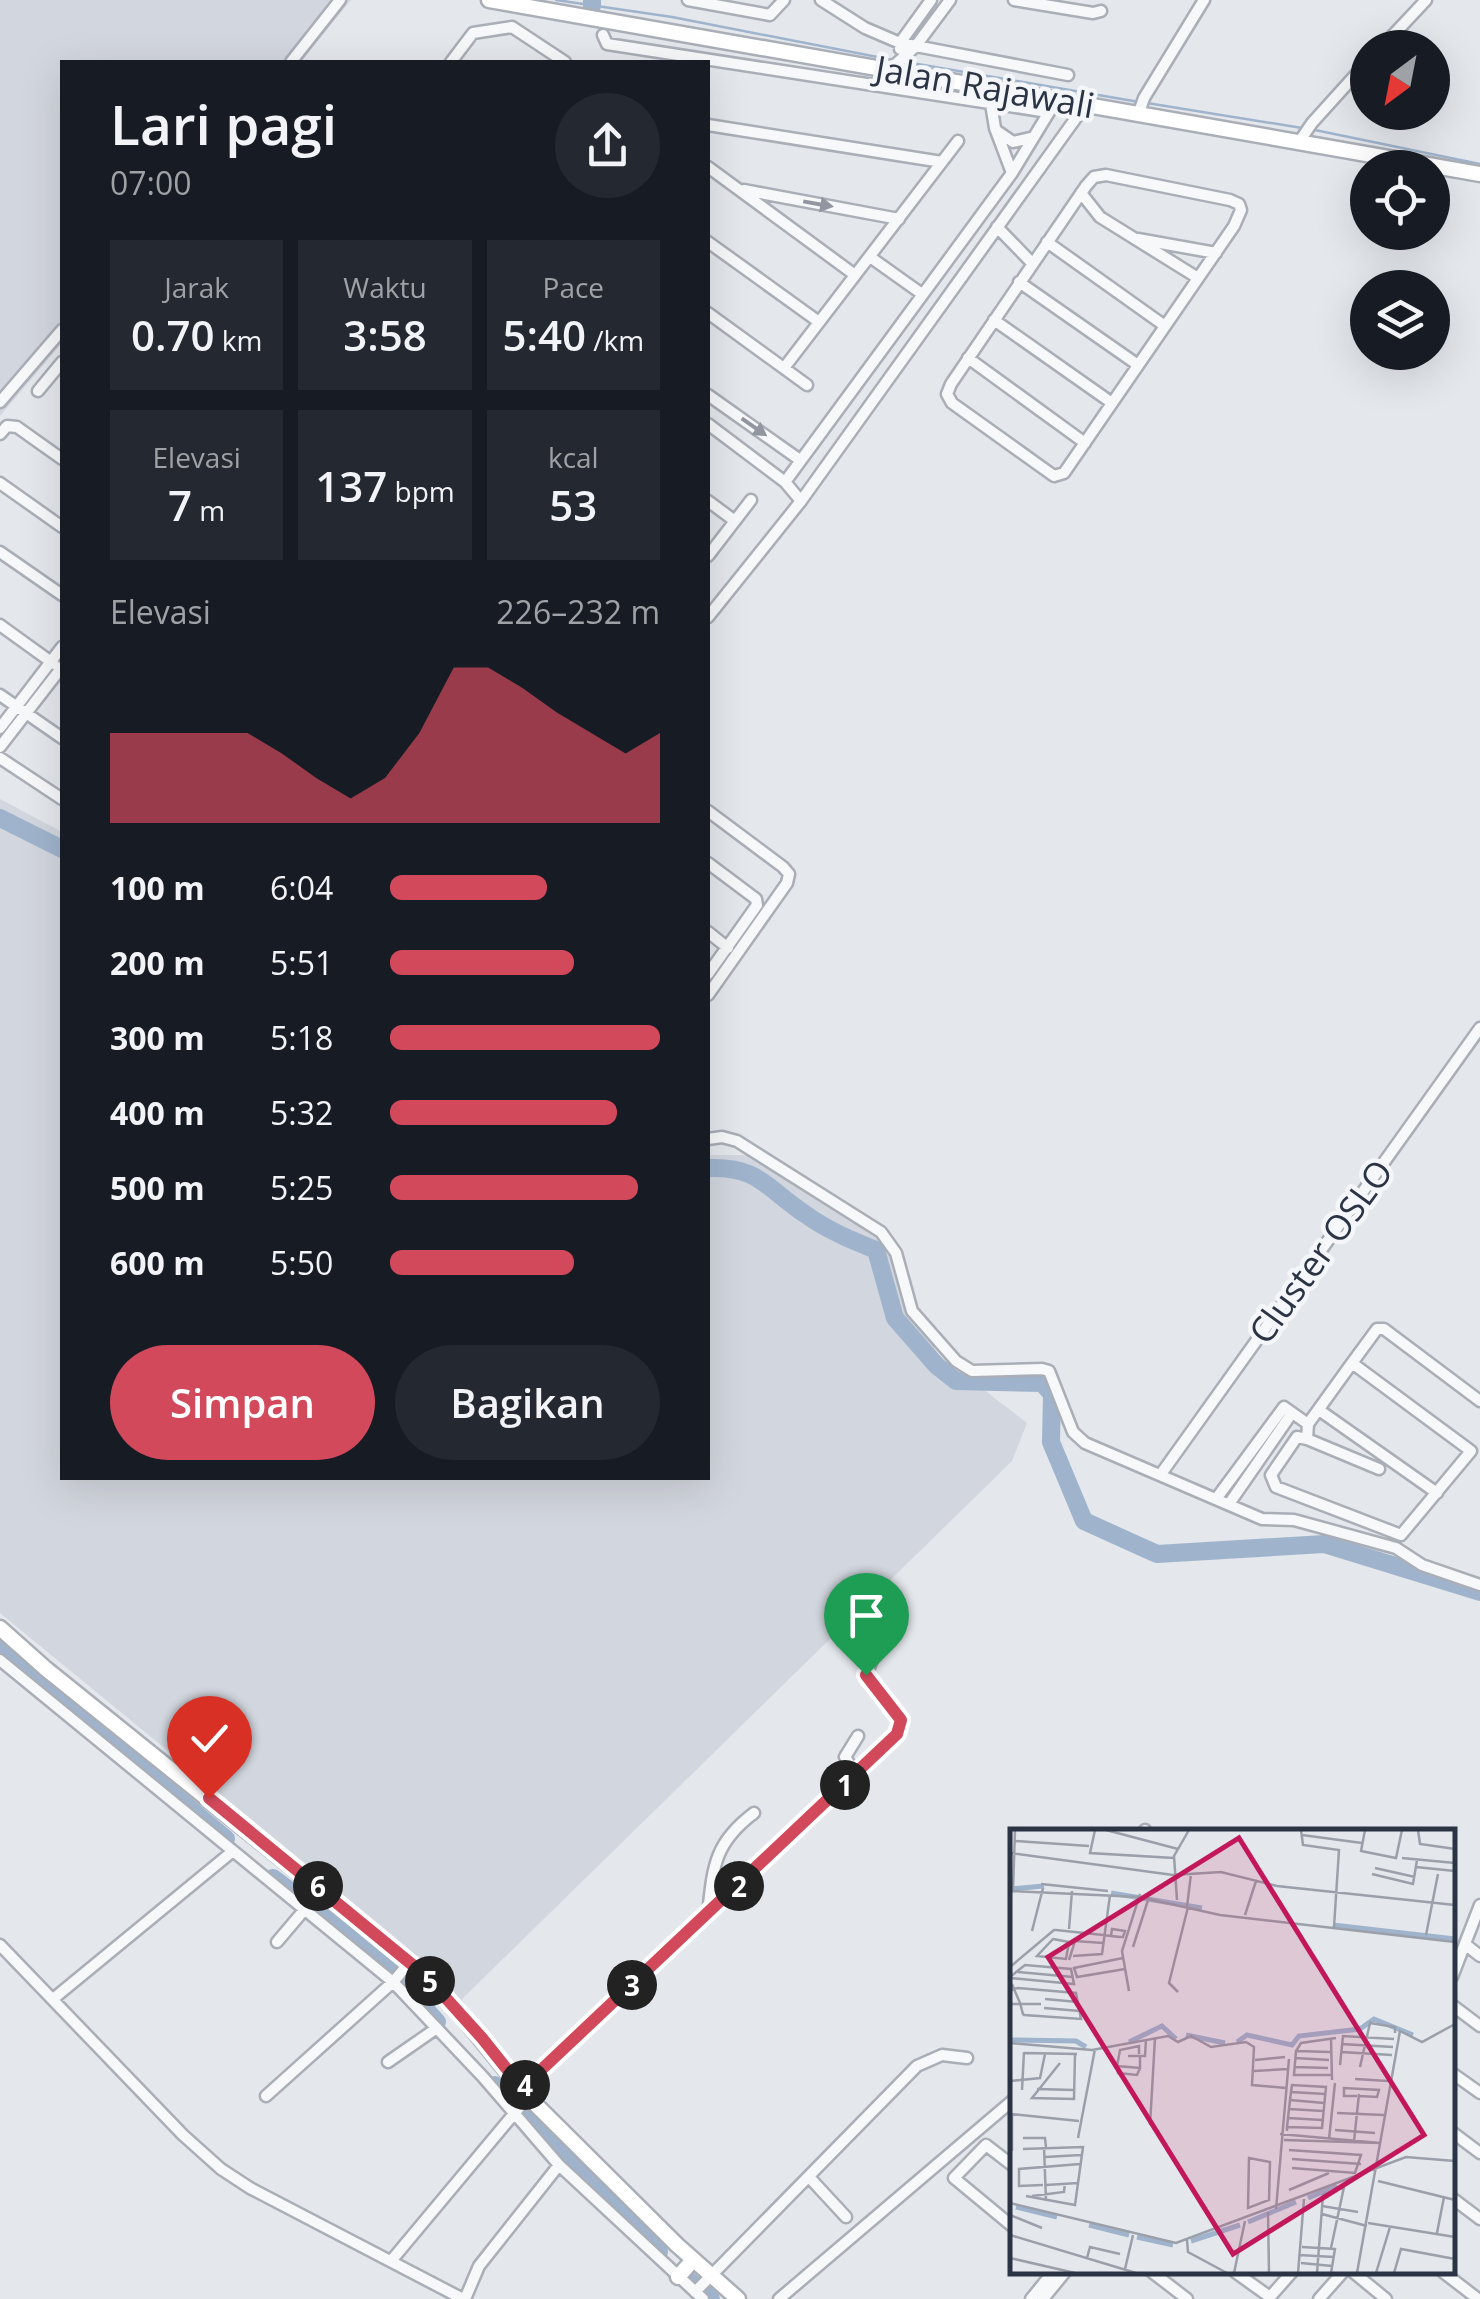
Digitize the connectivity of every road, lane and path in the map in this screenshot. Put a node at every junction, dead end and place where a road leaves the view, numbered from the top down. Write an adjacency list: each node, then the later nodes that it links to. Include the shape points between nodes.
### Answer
1 (340, 0): 18 (street)
2 (489, 0): 23 (street, Jalan Rajawali)
3 (690, 0): 11 (street)
4 (784, 0): 11 (street, via 770,16)
5 (821, 0): 16 (street)
6 (950, 0): 13 (street)
7 (1019, 0): 8 (street, via 1099,13)
8 (1092, 0)
9 (1204, 0): 29 (street)
10 (1426, 0): 14 (street)
11 (714, 2)
12 (926, 2): 13 (street); 16 (street)
13 (940, 15): 17 (street)
14 (1398, 30)
15 (603, 35): 21 (street, via 607,44)
16 (900, 43): 17 (street); 23 (street)
17 (914, 47): 23 (street); 24 (street)
18 (293, 60)
19 (456, 60): 20 (street, via 473,34 512,27)
20 (562, 60)
21 (706, 60)
22 (710, 61): 26 (street, via 860,85)
23 (896, 62): 26 (street, Jalan Rajawali)
24 (1068, 75)
25 (1350, 81): 34 (street)
26 (989, 95): 28 (street, Jalan Rajawali); 31 (street)
27 (1086, 104): 28 (street, Jalan Rajawali); 29 (street, Jalan Rajawali); 42 (street)
28 (1053, 106): 32 (street)
29 (1141, 106): 34 (street, Jalan Rajawali)
30 (710, 125): 35 (street)
31 (995, 128): 32 (street, via 1013,142); 37 (street)
32 (1031, 138): 37 (street)
33 (958, 141): 35 (street)
34 (1301, 141): 38 (street, Jalan Rajawali)
35 (942, 162): 41 (street)
36 (710, 168): 39 (street)
37 (1012, 173): 52 (street)
38 (1480, 174)
39 (738, 189): 41 (street, one-way to 41); 49 (street)
40 (1081, 194): 43 (street, via 1100,217); 44 (street); 46 (street, via 1094,177 1106,175 1230,200 1241,210)
41 (899, 219): 47 (street)
42 (997, 227): 48 (street); 75 (street)
43 (1133, 238): 46 (street); 50 (street)
44 (1047, 242): 48 (street); 56 (street)
45 (710, 243): 55 (street)
46 (1216, 252): 50 (street)
47 (870, 257): 49 (street); 52 (street)
48 (1032, 263): 51 (street)
49 (856, 275): 55 (street)
50 (1198, 278): 56 (street)
51 (1019, 282): 54 (street); 60 (street)
52 (922, 294): 71 (street)
53 (710, 314): 61 (street)
54 (994, 320): 58 (street); 66 (street)
55 (820, 322): 61 (street)
56 (1164, 326): 60 (street)
57 (60, 332): 65 (street)
58 (968, 358): 69 (street); 69 (street, via 947,394 952,402 1040,468 1060,477)
59 (60, 364): 63 (street)
60 (1138, 365): 66 (street)
61 (784, 368): 62 (street)
62 (807, 385)
63 (38, 391)
64 (710, 396): 71 (street, one-way to 71)
65 (0, 402)
66 (1112, 403): 69 (street)
67 (710, 426): 73 (street)
68 (0, 434): 70 (street, via 17,427)
69 (1085, 443)
70 (60, 458)
71 (800, 460): 73 (street)
72 (0, 482): 78 (street)
73 (785, 482): 75 (street)
74 (752, 500): 77 (street)
75 (801, 501): 82 (street)
76 (710, 503): 77 (street)
77 (734, 521): 80 (street)
78 (60, 526)
79 (0, 552): 81 (street)
80 (710, 553)
81 (60, 595)
82 (710, 615)
83 (0, 625): 84 (street)
84 (59, 667): 86 (street)
85 (0, 694): 86 (street)
86 (22, 710): 87 (street); 88 (street); 89 (street)
87 (0, 728)
88 (60, 737)
89 (0, 747)
90 (0, 758): 91 (street)
91 (60, 798)
92 (710, 814): 97 (street, via 789,874)
93 (710, 864): 95 (street, via 756,898)
94 (710, 934): 95 (street)
95 (728, 948): 96 (street)
96 (710, 971)
97 (710, 992)
98 (1480, 1028): 109 (street, Cluster OSLO)
99 (710, 1138): 109 (street, via 738,1140 887,1238 912,1311 963,1367 1042,1368 1078,1438)
100 (1352, 1363): 101 (street, via 1384,1329); 103 (street); 107 (street)
101 (1480, 1401)
102 (1288, 1410): 104 (street); 111 (street); 112 (street)
103 (1319, 1410): 104 (street); 110 (street)
104 (1308, 1424): 105 (street)
105 (1307, 1439): 108 (street); 110 (street, via 1296,1437 1270,1475 1276,1487 1401,1535)
106 (1480, 1440): 107 (street)
107 (1471, 1451): 110 (street)
108 (1378, 1469)
109 (1161, 1474): 111 (street)
110 (1437, 1493)
111 (1216, 1499): 112 (street)
112 (1229, 1504): 113 (street, via 1262,1519 1294,1520 1396,1548)
113 (1480, 1585)
114 (0, 1628): 119 (street)
115 (876, 1652): 118 (street, via 866,1675 902,1725)
116 (0, 1660): 120 (street)
117 (858, 1736): 118 (street, via 844,1757)
118 (856, 1774): 125 (street)
119 (187, 1784): 120 (street); 123 (street)
120 (175, 1801): 122 (street)
121 (754, 1813): 125 (street, via 730,1834 715,1860)
122 (233, 1851): 123 (street); 134 (street)
123 (313, 1901): 126 (street); 127 (street); 127 (street)
124 (1480, 1905): 128 (street)
125 (708, 1916): 143 (street)
126 (277, 1942)
127 (366, 1943): 131 (street); 133 (street)
128 (1465, 1944): 130 (street); 132 (street)
129 (0, 1946): 134 (street)
130 (1480, 1956)
131 (408, 1965): 133 (street); 143 (street, via 454,2006)
132 (1455, 1969)
133 (394, 1980): 137 (street); 142 (street)
134 (54, 1999): 156 (street, via 221,2170)
135 (1455, 2006): 136 (street)
136 (1480, 2026)
137 (436, 2028): 139 (street); 143 (street)
138 (966, 2058): 149 (street, via 942,2055 921,2063)
139 (388, 2062)
140 (1455, 2076): 141 (street)
141 (1480, 2094)
142 (266, 2096)
143 (520, 2102): 148 (street); 150 (street); 156 (street)
144 (1010, 2102): 169 (street)
145 (1455, 2134): 146 (street)
146 (1480, 2153)
147 (1010, 2160): 154 (street, via 984,2146 954,2178)
148 (559, 2165): 150 (street); 168 (street, via 480,2266)
149 (809, 2177): 152 (street); 166 (street)
150 (606, 2195): 155 (street); 155 (street)
151 (1455, 2200): 153 (street)
152 (846, 2216)
153 (1480, 2219)
154 (1010, 2224)
155 (656, 2242): 157 (street); 157 (street)
156 (391, 2261): 168 (street)
157 (685, 2269): 166 (street); 166 (street)
158 (1051, 2274): 170 (street)
159 (1063, 2274): 171 (street)
160 (1155, 2274): 172 (street)
161 (1238, 2274): 162 (street, via 1270,2297)
162 (1290, 2274)
163 (1341, 2274): 173 (street)
164 (1355, 2274): 174 (street)
165 (1446, 2274): 175 (street)
166 (702, 2287): 167 (street)
167 (729, 2297)
168 (464, 2299)
169 (780, 2299)
170 (1031, 2299)
171 (1043, 2299)
172 (1186, 2299)
173 (1319, 2299)
174 (1386, 2299)
175 (1478, 2299)

